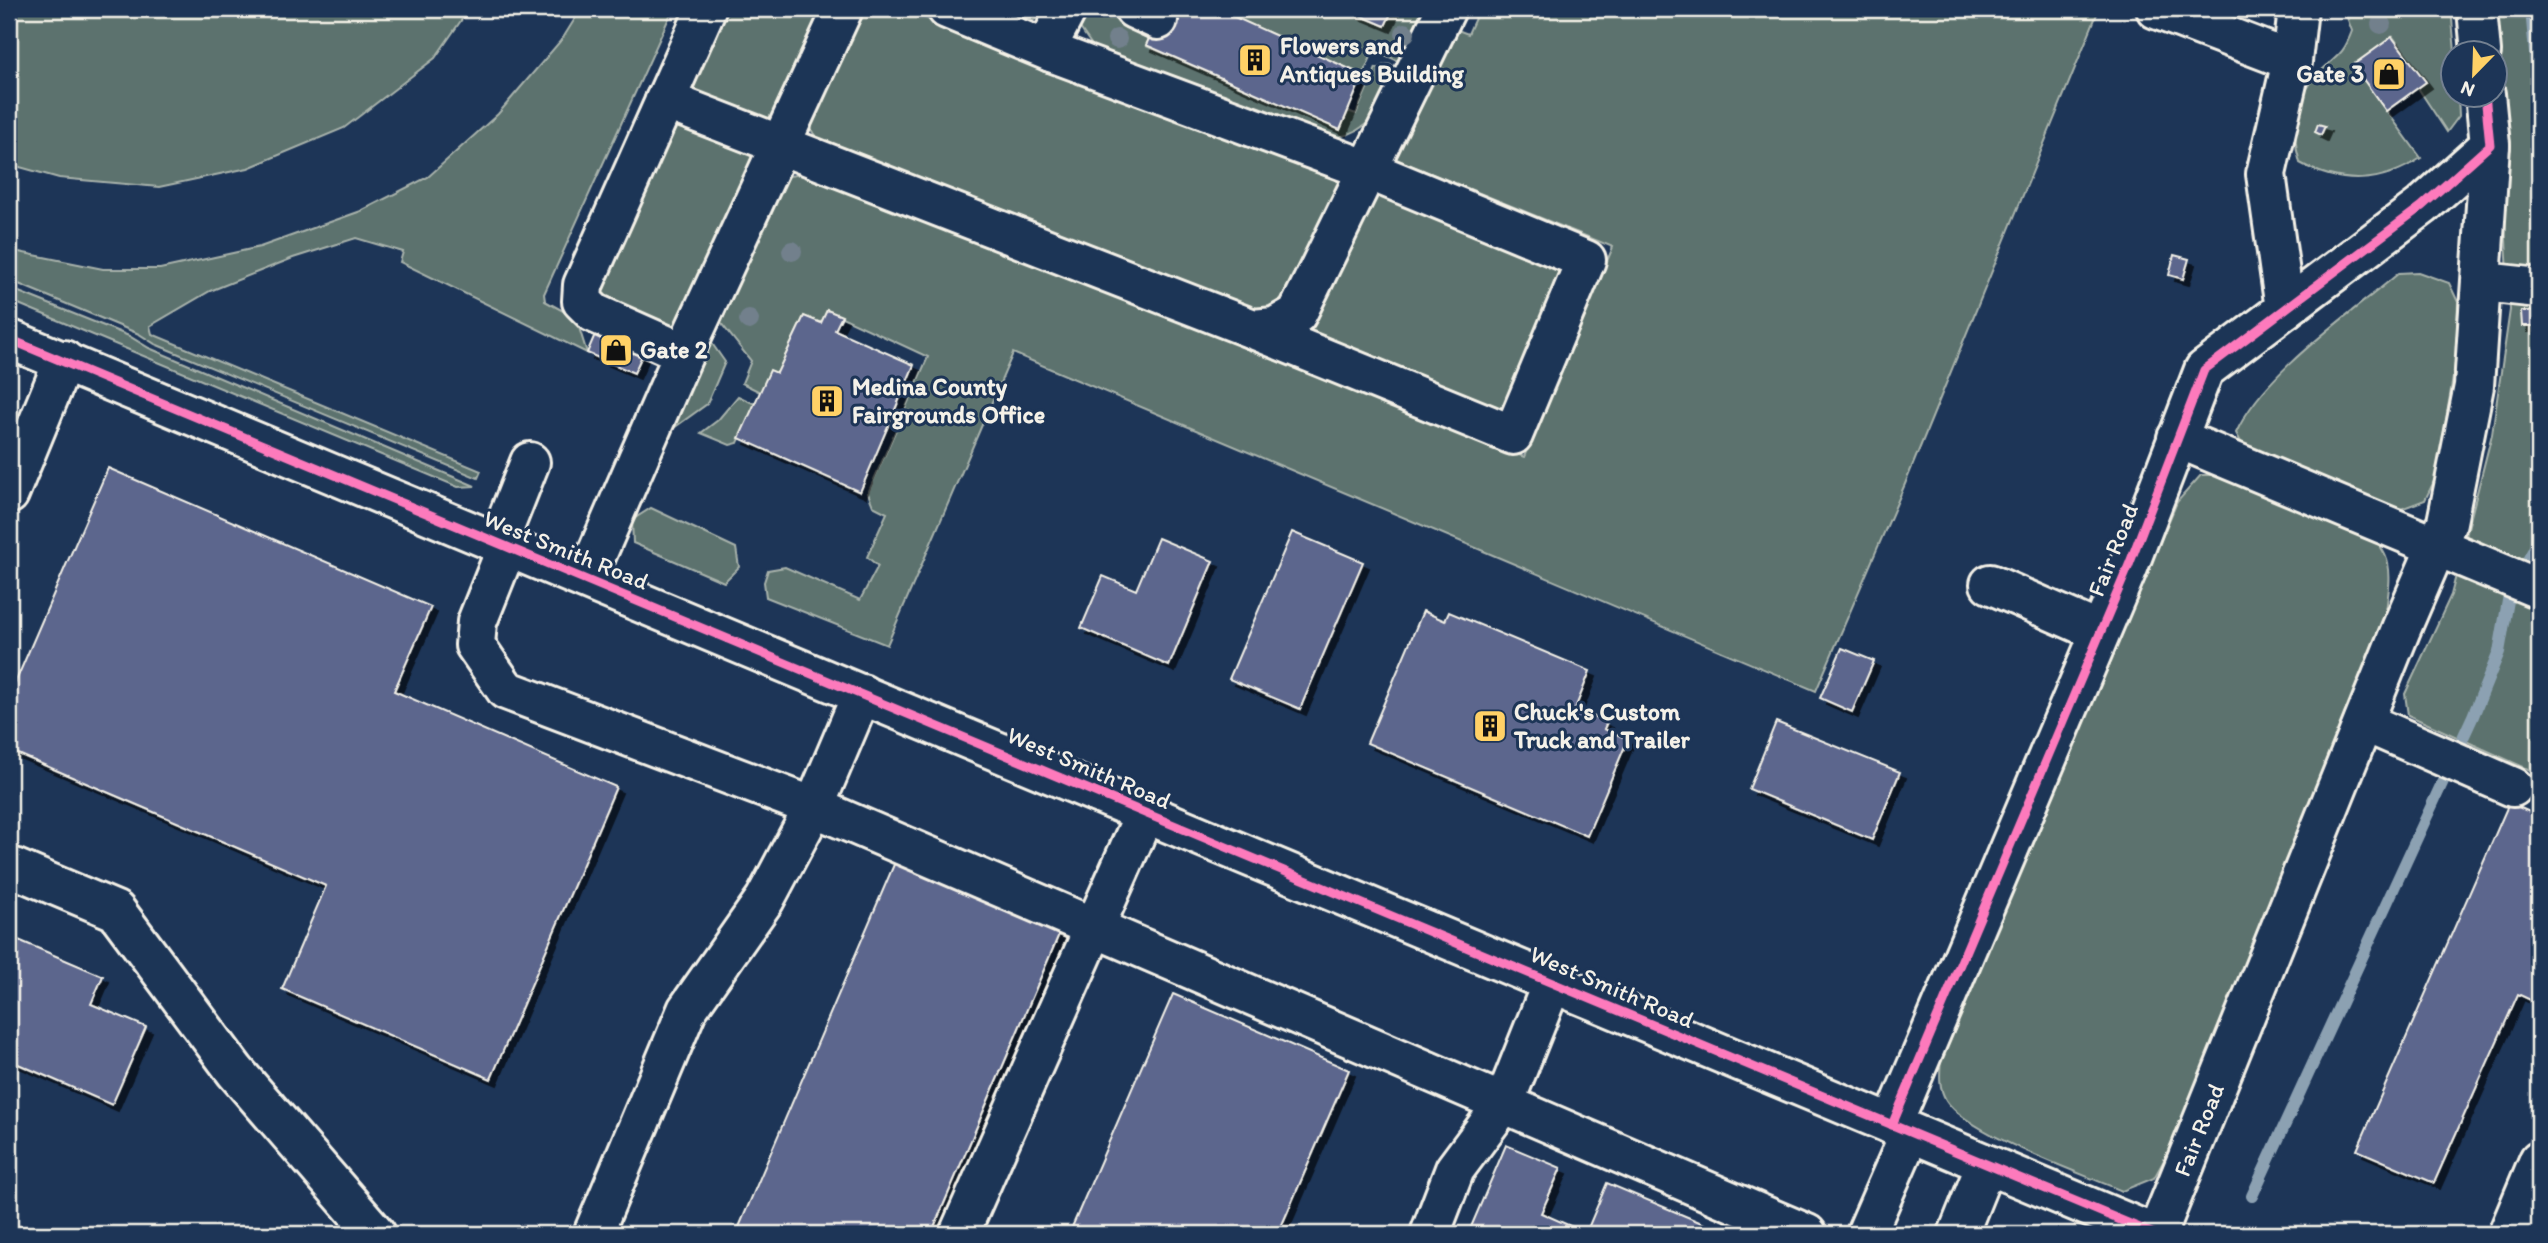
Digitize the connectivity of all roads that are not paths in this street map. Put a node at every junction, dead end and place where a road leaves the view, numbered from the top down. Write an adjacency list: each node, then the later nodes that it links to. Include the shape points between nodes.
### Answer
1 (706, 9): 12 (street)
2 (843, 9): 15 (street)
3 (947, 9): 10 (street)
4 (1067, 9): 10 (street)
5 (1446, 9): 16 (street)
6 (2156, 9): 11 (street)
7 (2298, 9): 11 (street)
8 (2477, 9): 9 (street)
9 (2480, 38)
10 (1051, 52): 16 (street)
11 (2292, 61): 19 (street, via 2266,174)
12 (665, 100): 15 (street); 22 (street, via 583,285 582,301 594,313)
13 (2486, 108): 14 (street, Fair Road)
14 (2490, 145): 17 (street, Fair Road); 19 (street, Fair Road, via 2422,205)
15 (781, 146): 20 (street); 22 (street)
16 (1368, 170): 20 (street, via 1297,314 1275,327); 20 (street, via 1586,260 1513,435)
17 (2483, 282): 18 (street); 28 (street, Fair Road, via 2474,386)
18 (2539, 288)
19 (2285, 309): 24 (street, Fair Road, via 2204,370)
20 (1253, 330)
21 (9, 340): 23 (street, West Smith Road)
22 (684, 353): 29 (street)
23 (64, 360): 26 (street); 27 (street, West Smith Road)
24 (2177, 438): 28 (street); 32 (street, Fair Road)
25 (530, 462): 27 (street)
26 (9, 494)
27 (503, 545): 29 (street, West Smith Road); 36 (street, via 477,622 475,645 506,690)
28 (2438, 547): 31 (street); 34 (street, Fair Road)
29 (586, 579): 33 (street, West Smith Road)
30 (1990, 584): 32 (street)
31 (2539, 589)
32 (2100, 632): 42 (street, Fair Road)
33 (862, 694): 36 (street); 37 (street, West Smith Road)
34 (2364, 722): 35 (street); 52 (street, Fair Road)
35 (2513, 787)
36 (814, 807): 39 (street); 46 (street, via 765,899 687,1010)
37 (1145, 813): 39 (street); 40 (street, West Smith Road)
38 (9, 866): 45 (street, via 116,911 234,1071)
39 (1096, 927): 41 (street); 47 (street)
40 (1552, 983): 41 (street); 42 (street, West Smith Road)
41 (1504, 1103): 48 (street, via 1455,1169); 49 (street)
42 (1901, 1129): 44 (street, West Smith Road); 50 (street, Fair Road)
43 (2539, 1160): 53 (street)
44 (1986, 1165): 51 (street); 52 (street, West Smith Road)
45 (376, 1234)
46 (593, 1234)
47 (960, 1234)
48 (1430, 1234)
49 (1807, 1234)
50 (1866, 1234)
51 (1958, 1234)
52 (2155, 1234)
53 (2508, 1234)

